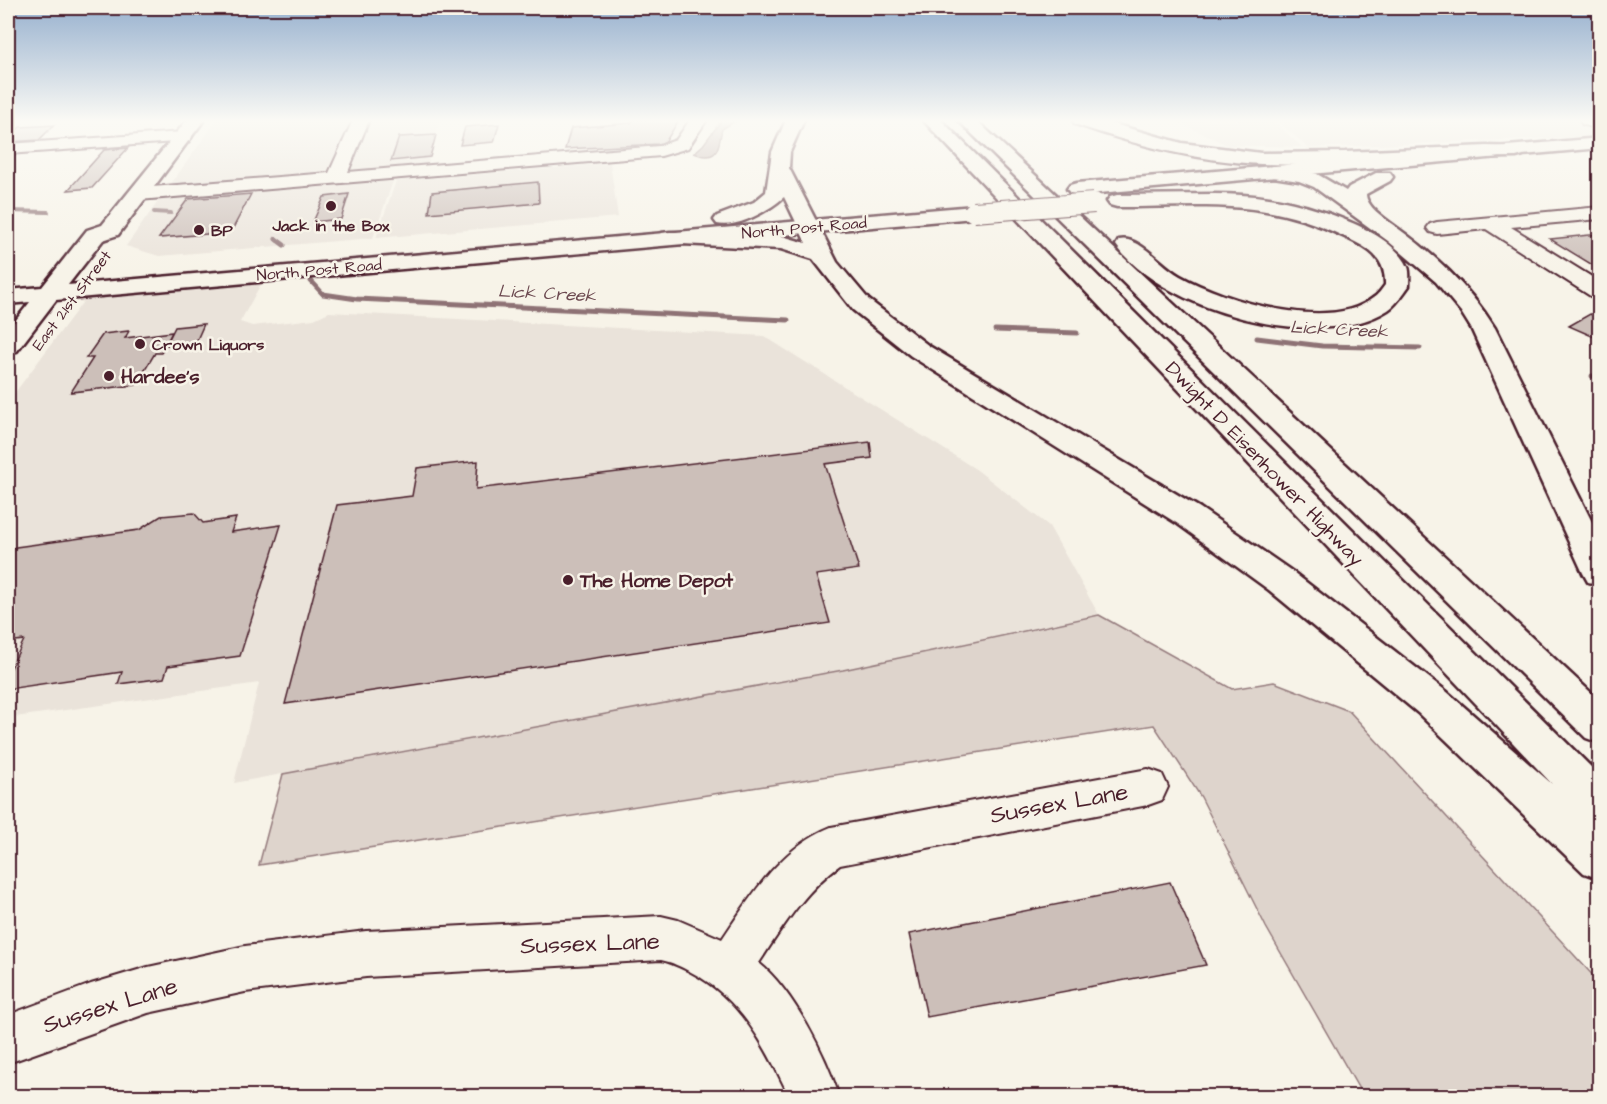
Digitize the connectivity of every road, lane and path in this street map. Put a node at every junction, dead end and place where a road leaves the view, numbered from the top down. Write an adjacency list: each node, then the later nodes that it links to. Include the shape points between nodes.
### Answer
1 (156, 172): 15 (main road, East 21st Street)
2 (339, 172): 13 (street)
3 (428, 172): 13 (street)
4 (779, 172): 19 (main road, via 772,200)
5 (781, 172): 23 (main road)
6 (981, 172): 34 (main road, Dwight D Eisenhower Highway)
7 (1020, 172): 32 (main road, Dwight D Eisenhower Highway)
8 (1046, 172): 16 (main road, via 1154,270 1220,304 1255,314 1291,318 1351,316 1380,305 1395,289 1398,279 1393,263 1372,242 1338,224 1293,209 1221,199)
9 (1274, 172): 10 (main road, North Post Road); 14 (main road); 17 (main road, North Post Road, via 1077,189)
10 (1280, 172)
11 (1442, 172): 12 (main road, North Post Road)
12 (1383, 177): 14 (main road, North Post Road); 20 (main road, via 1356,191 1356,199)
13 (336, 179): 15 (street)
14 (1320, 182): 16 (main road, North Post Road); 20 (main road)
15 (138, 194): 26 (main road, East 21st Street, via 110,230 121,235)
16 (1117, 201): 17 (main road, North Post Road, bridge)
17 (970, 205): 23 (main road, North Post Road)
18 (1599, 213): 21 (street)
19 (724, 220): 23 (main road, North Post Road); 24 (main road, North Post Road)
20 (1378, 224): 31 (main road, via 1436,269 1480,323)
21 (1490, 224): 22 (street); 27 (street)
22 (1437, 228)
23 (811, 231): 24 (main road, North Post Road); 35 (main road, via 850,294 899,336 1190,516 1317,608 1432,702)
24 (245, 267): 26 (main road, North Post Road)
25 (8, 281): 26 (main road, North Post Road)
26 (70, 283): 28 (main road, North Post Road); 29 (main road, East 21st Street); 30 (main road, East 21st Street, via 34,350)
27 (1599, 292)
28 (8, 297)
29 (8, 346)
30 (8, 366)
31 (1599, 573)
32 (1599, 726)
33 (1148, 787): 36 (street, Sussex Lane, via 831,847 800,870)
34 (1599, 805)
35 (1599, 858)
36 (728, 969): 37 (street, Sussex Lane, via 680,942 661,938 334,957 245,969 148,990); 38 (street, via 758,996)
37 (8, 1039)
38 (814, 1096)

